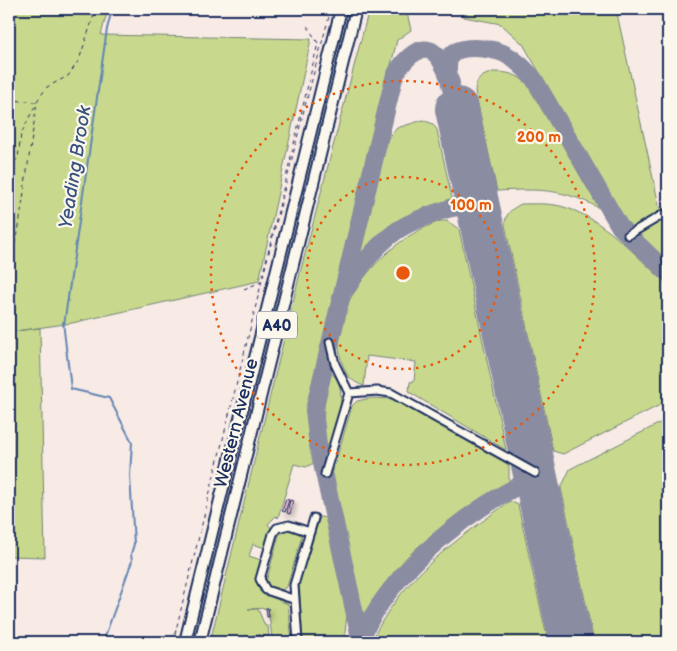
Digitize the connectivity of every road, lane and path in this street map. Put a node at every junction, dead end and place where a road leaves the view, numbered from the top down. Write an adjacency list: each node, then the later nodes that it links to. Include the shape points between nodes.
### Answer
1 (96, 9): 7 (path, via 79,60 68,76 47,88)
2 (332, 9): 20 (path, via 305,106)
3 (341, 9): 21 (highway, Western Avenue / A40)
4 (356, 9): 22 (highway, Western Avenue / A40)
5 (306, 24): 12 (path, via 318,43 261,282)
6 (9, 100): 7 (path)
7 (37, 102): 8 (path, via 21,134 18,158); 11 (path, via 18,233)
8 (9, 168)
9 (664, 214): 10 (lane)
10 (628, 235)
11 (9, 261)
12 (244, 289)
13 (330, 342): 14 (lane, via 335,364)
14 (349, 393): 15 (lane, via 391,393); 16 (lane)
15 (536, 473)
16 (325, 474)
17 (314, 518): 18 (lane)
18 (310, 532): 19 (lane); 19 (lane, via 289,525 277,528 260,579 266,590)
19 (293, 599): 23 (lane)
20 (173, 642)
21 (185, 642)
22 (200, 642)
23 (298, 642)

